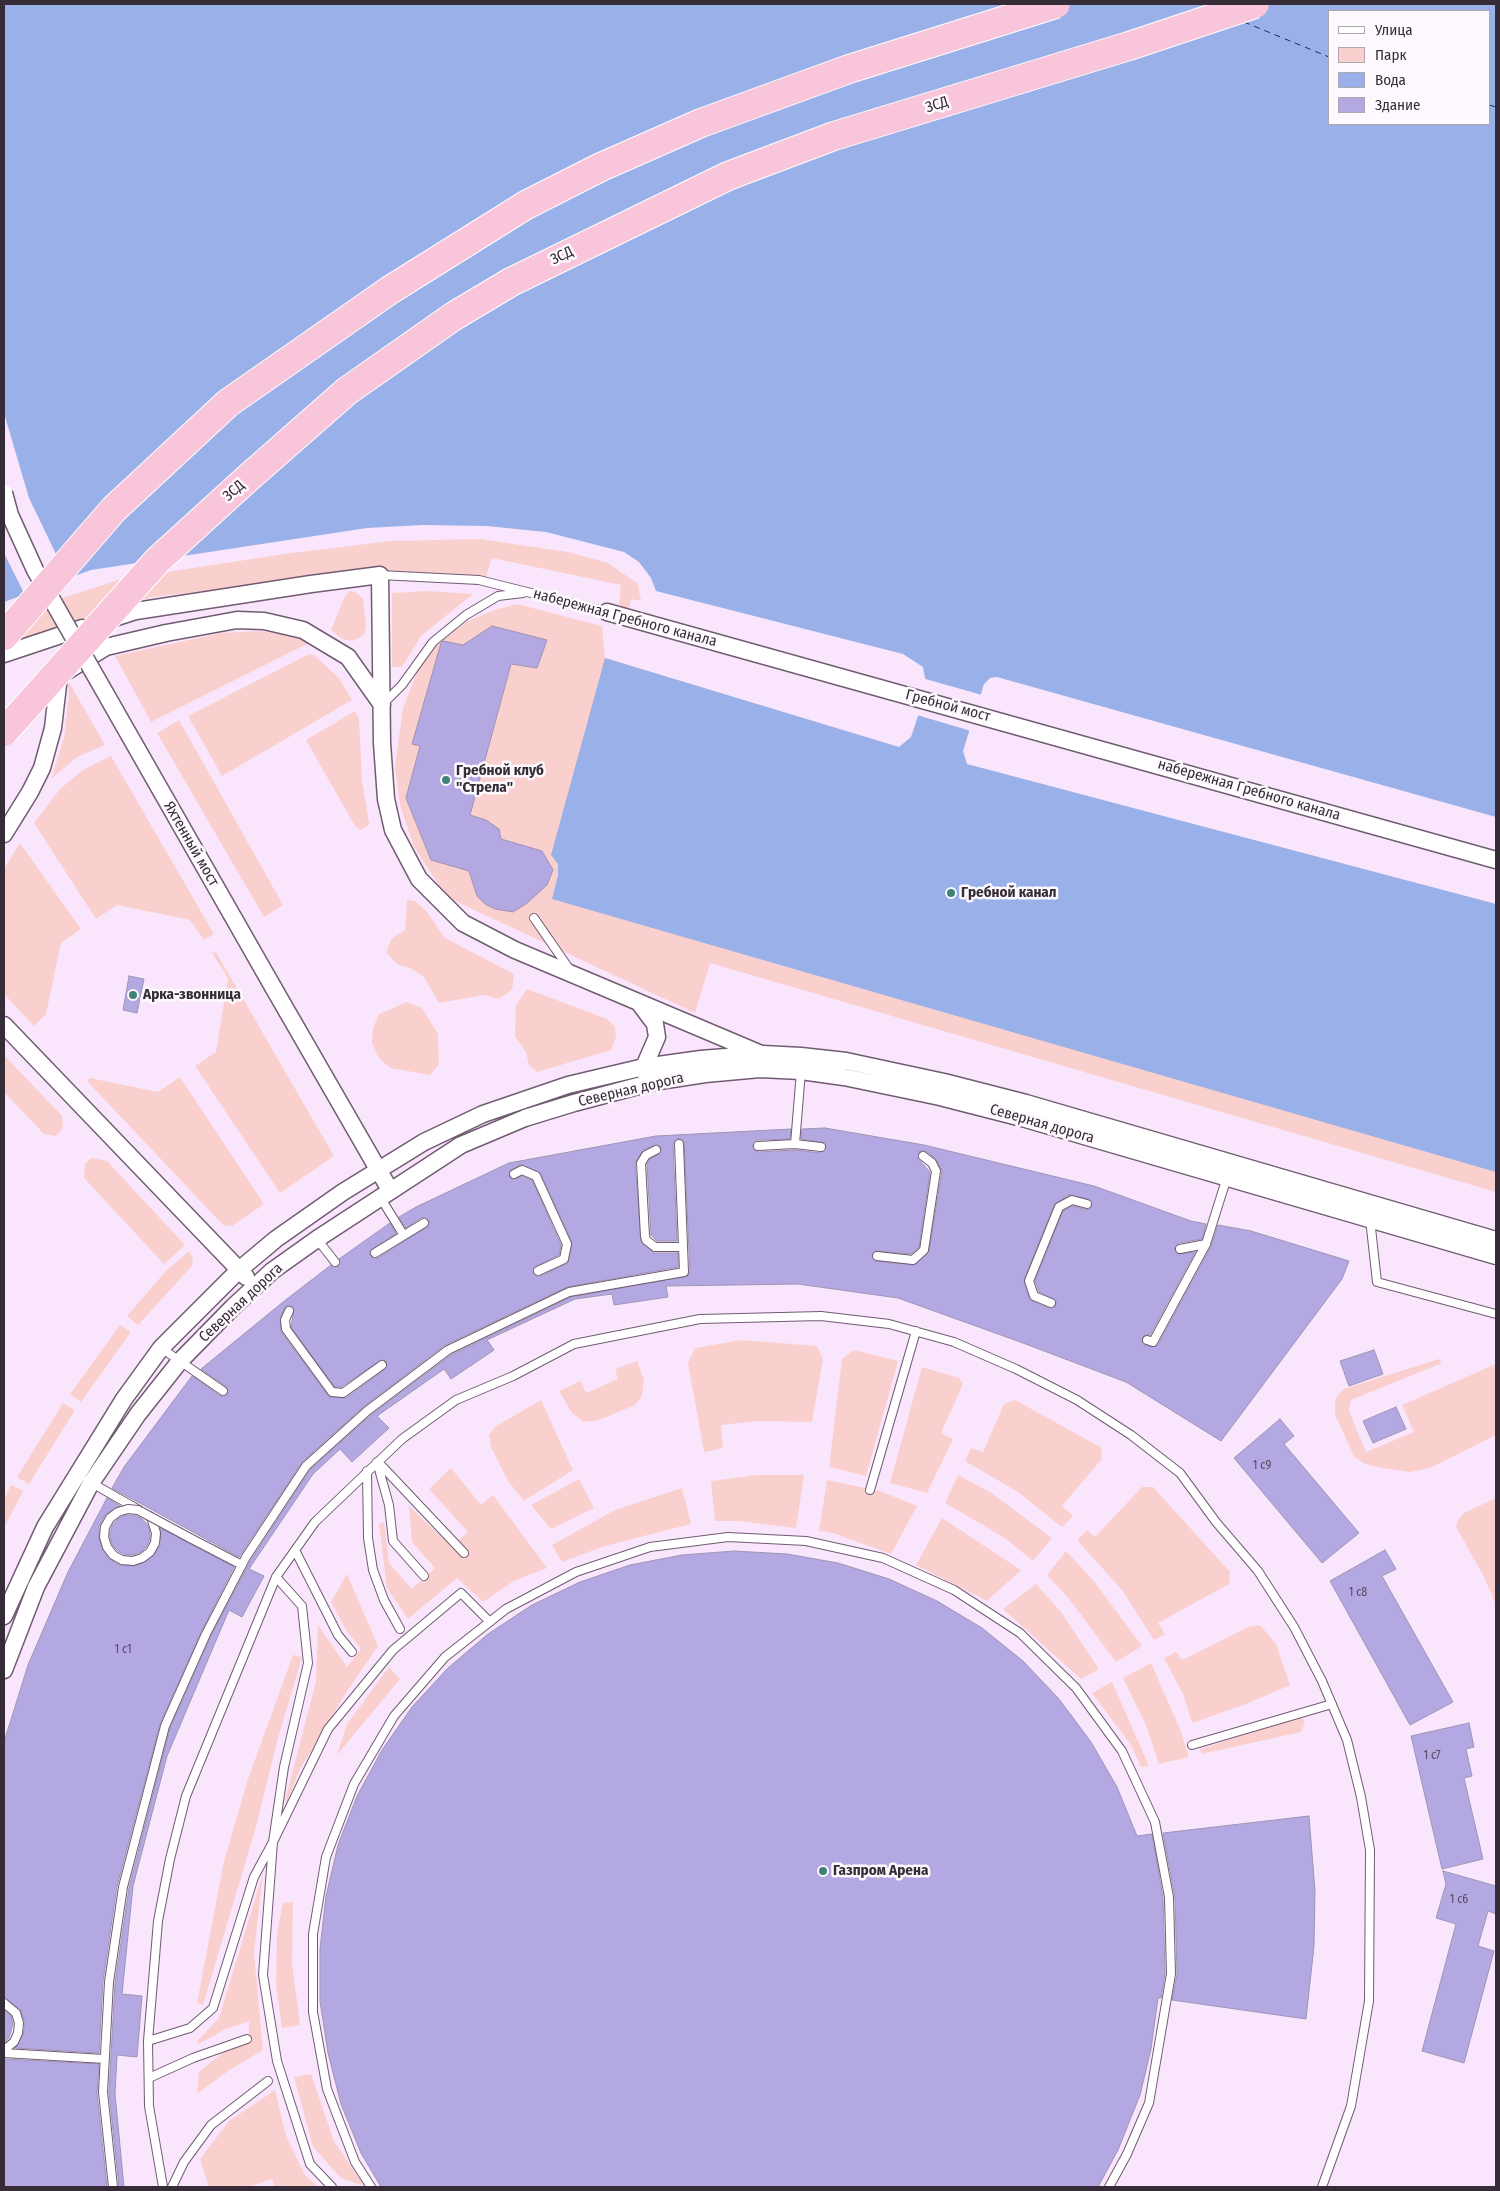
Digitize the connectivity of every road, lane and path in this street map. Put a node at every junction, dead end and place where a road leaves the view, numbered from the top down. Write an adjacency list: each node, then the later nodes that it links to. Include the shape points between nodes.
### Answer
1 (1056, 4): 7 (highway, bridge, via 849,69 701,123 601,167 526,205 390,290 228,403 114,509)
2 (1256, 4): 12 (highway, ЗСД, bridge, via 834,136 728,176 512,282 446,321 347,390 158,560)
3 (4, 493): 29 (street, Яхтенный мост, bridge, via 10,515 35,570)
4 (380, 575): 5 (lane, via 479,580); 8 (street, via 136,611); 10 (street)
5 (528, 592): 6 (lane, набережная Гребного канала); 10 (lane, набережная Гребного канала, via 498,596 466,614 434,642 402,685)
6 (607, 612): 9 (street, набережная Гребного канала)
7 (4, 636)
8 (4, 654)
9 (895, 691): 11 (street, Гребной мост)
10 (382, 705): 13 (street, via 348,657 303,630 264,621 237,620 106,647 58,676 52,728 42,768); 16 (street, via 386,799 393,830 419,879 463,923)
11 (1002, 720): 14 (street, набережная Гребного канала)
12 (4, 732)
13 (4, 834)
14 (1496, 860)
15 (534, 918): 16 (lane)
16 (574, 976): 17 (street)
17 (639, 1002): 19 (street); 20 (street, via 655,1024 657,1037)
18 (4, 1025): 46 (street)
19 (766, 1062): 20 (street, Северная дорога); 21 (street, Северная дорога); 22 (street, Северная дорога); 38 (street, Северная дорога, via 801,1056 846,1061 944,1082)
20 (644, 1067): 22 (street); 29 (street, Северная дорога, via 568,1085 483,1114 424,1142)
21 (801, 1071): 24 (lane); 31 (street, Северная дорога, via 844,1076 949,1099)
22 (648, 1083): 32 (street, Северная дорога, via 491,1131 461,1145)
23 (678, 1144): 40 (lane)
24 (795, 1144): 25 (lane); 26 (lane)
25 (758, 1146)
26 (822, 1147)
27 (655, 1150): 40 (lane, via 641,1163 645,1236 651,1244 663,1248)
28 (923, 1156): 43 (lane, via 936,1171 924,1250 912,1260)
29 (378, 1169): 32 (street, Яхтенный мост); 46 (street, Северная дорога, via 276,1240)
30 (516, 1172): 47 (lane, via 536,1176 568,1244 564,1259)
31 (1226, 1177): 34 (street, Северная дорога); 39 (lane)
32 (385, 1193): 36 (lane); 37 (street, Северная дорога)
33 (1088, 1204): 49 (lane, via 1066,1202 1059,1207 1029,1281 1031,1291 1041,1300)
34 (1370, 1219): 44 (street, Северная дорога); 51 (lane, via 1377,1282)
35 (424, 1223): 36 (lane)
36 (403, 1234): 42 (lane)
37 (317, 1239): 45 (lane); 48 (street, Северная дорога)
38 (1496, 1240)
39 (1206, 1244): 41 (lane); 53 (lane, via 1153,1342)
40 (683, 1247): 65 (lane, via 684,1272 569,1292 448,1350 367,1411 306,1466)
41 (1180, 1249)
42 (375, 1253)
43 (877, 1256)
44 (1496, 1256)
45 (335, 1262)
46 (239, 1270): 48 (street); 54 (street, Северная дорога)
47 (538, 1271)
48 (254, 1286): 55 (street, Северная дорога)
49 (1051, 1303)
50 (289, 1311): 56 (lane, via 286,1329 328,1389 343,1393)
51 (1496, 1314)
52 (916, 1331): 58 (lane, via 889,1324 821,1316 700,1319 574,1344 513,1376 456,1400 402,1439); 62 (lane); 73 (lane, via 954,1342 1077,1400 1131,1435 1180,1473 1258,1571 1294,1627)
53 (1147, 1340)
54 (161, 1348): 55 (lane); 60 (street, Северная дорога, via 124,1399)
55 (180, 1361): 57 (lane); 61 (street, Северная дорога, via 138,1414)
56 (382, 1365)
57 (222, 1391)
58 (378, 1462): 59 (lane); 64 (lane); 66 (lane, via 389,1505 393,1541)
59 (367, 1471): 63 (lane, via 315,1522); 70 (lane, via 368,1538 373,1570)
60 (76, 1476): 61 (lane); 68 (street, Северная дорога, via 45,1527)
61 (91, 1483): 65 (lane, bridge, via 151,1517 156,1533 150,1552 133,1561 122,1560 113,1555 104,1537 110,1518 128,1509 138,1510 190,1538); 72 (street, Северная дорога, via 36,1587)
62 (870, 1490)
63 (295, 1550): 67 (lane); 71 (lane, via 338,1635)
64 (464, 1553)
65 (242, 1565): 80 (lane, via 206,1634 165,1726 122,1887 109,1982)
66 (424, 1576)
67 (276, 1577): 75 (lane, via 302,1606 308,1663 284,1766); 78 (lane, via 186,1796 158,1921)
68 (4, 1616)
69 (490, 1622): 75 (lane, via 461,1593 393,1650 328,1729); 87 (lane, via 445,1657 394,1716 354,1784 326,1857 313,1934 313,2012 327,2089 356,2162); 88 (lane, via 506,1609 576,1572 650,1547 728,1537 806,1541 883,1558 954,1590 1020,1633 1076,1688 1122,1751 1155,1822 1169,1897 1171,1974 1149,2103)
70 (400, 1629)
71 (352, 1652)
72 (4, 1670)
73 (1332, 1704): 74 (lane); 89 (lane, via 1346,1740 1361,1797 1370,1850 1371,1916 1369,2001 1353,2097)
74 (1192, 1745)
75 (273, 1842): 78 (lane, via 254,1877 213,2008 190,2028); 86 (lane, via 263,1975 276,2061 310,2164)
76 (4, 2003): 79 (lane, via 16,2013 19,2023 14,2042)
77 (246, 2039): 81 (lane)
78 (148, 2040): 81 (lane)
79 (4, 2051): 80 (lane)
80 (104, 2059): 83 (lane, via 102,2092)
81 (149, 2078): 84 (lane, via 149,2106)
82 (268, 2082): 85 (lane, via 211,2125 184,2162)
83 (113, 2187)
84 (163, 2187)
85 (172, 2187)
86 (332, 2187)
87 (371, 2187)
88 (1109, 2187)
89 (1322, 2187)

